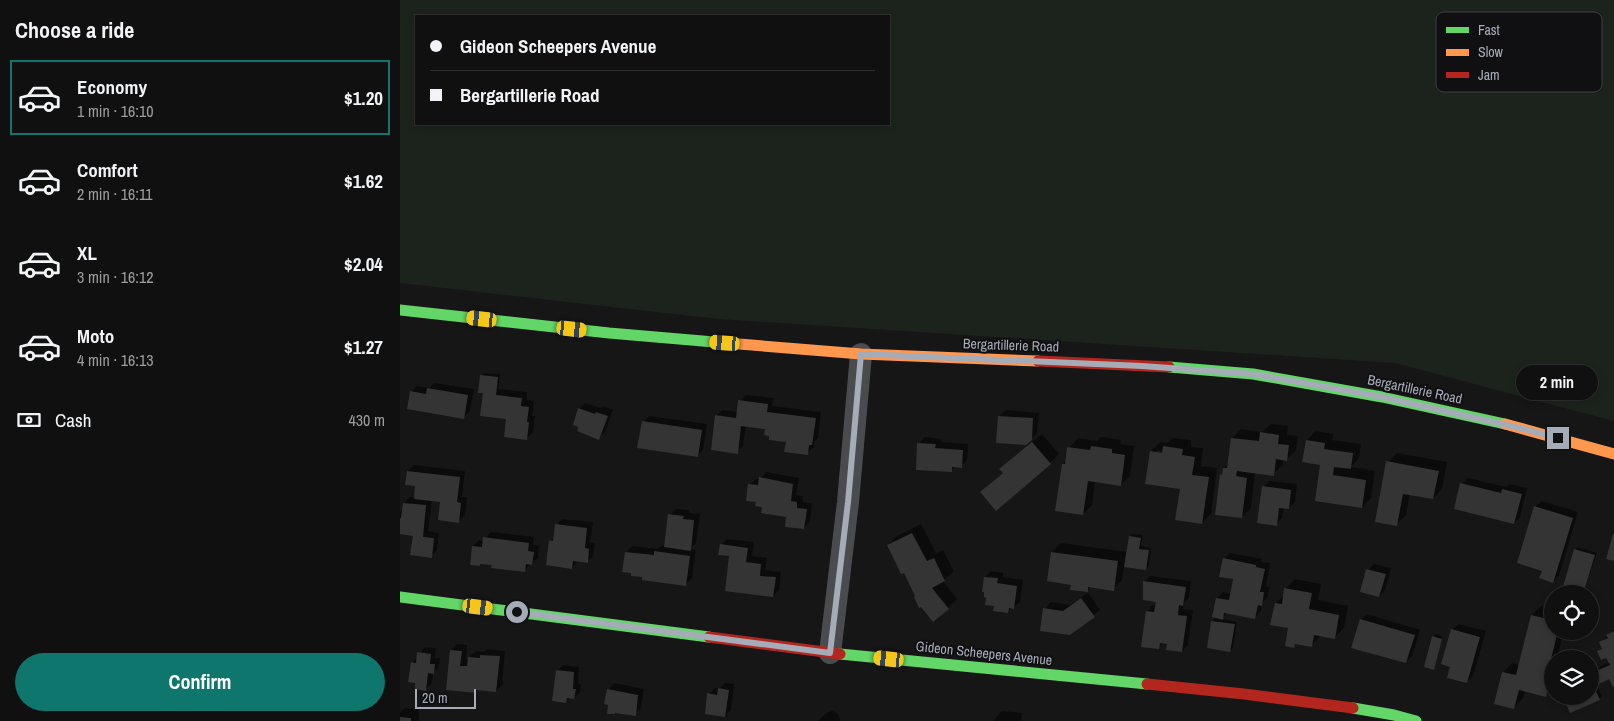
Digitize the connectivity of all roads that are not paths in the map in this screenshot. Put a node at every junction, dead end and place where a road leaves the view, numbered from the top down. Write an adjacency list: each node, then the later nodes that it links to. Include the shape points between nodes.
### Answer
1 (400, 310): 2 (street, Bergartillerie Road, via 609,333)
2 (861, 354): 3 (street, Bergartillerie Road, via 1253,374 1511,425); 5 (street)
3 (1614, 454)
4 (400, 597): 5 (street, Gideon Scheepers Avenue)
5 (830, 653): 6 (street, Gideon Scheepers Avenue, via 1244,694 1320,703)
6 (1416, 721)

